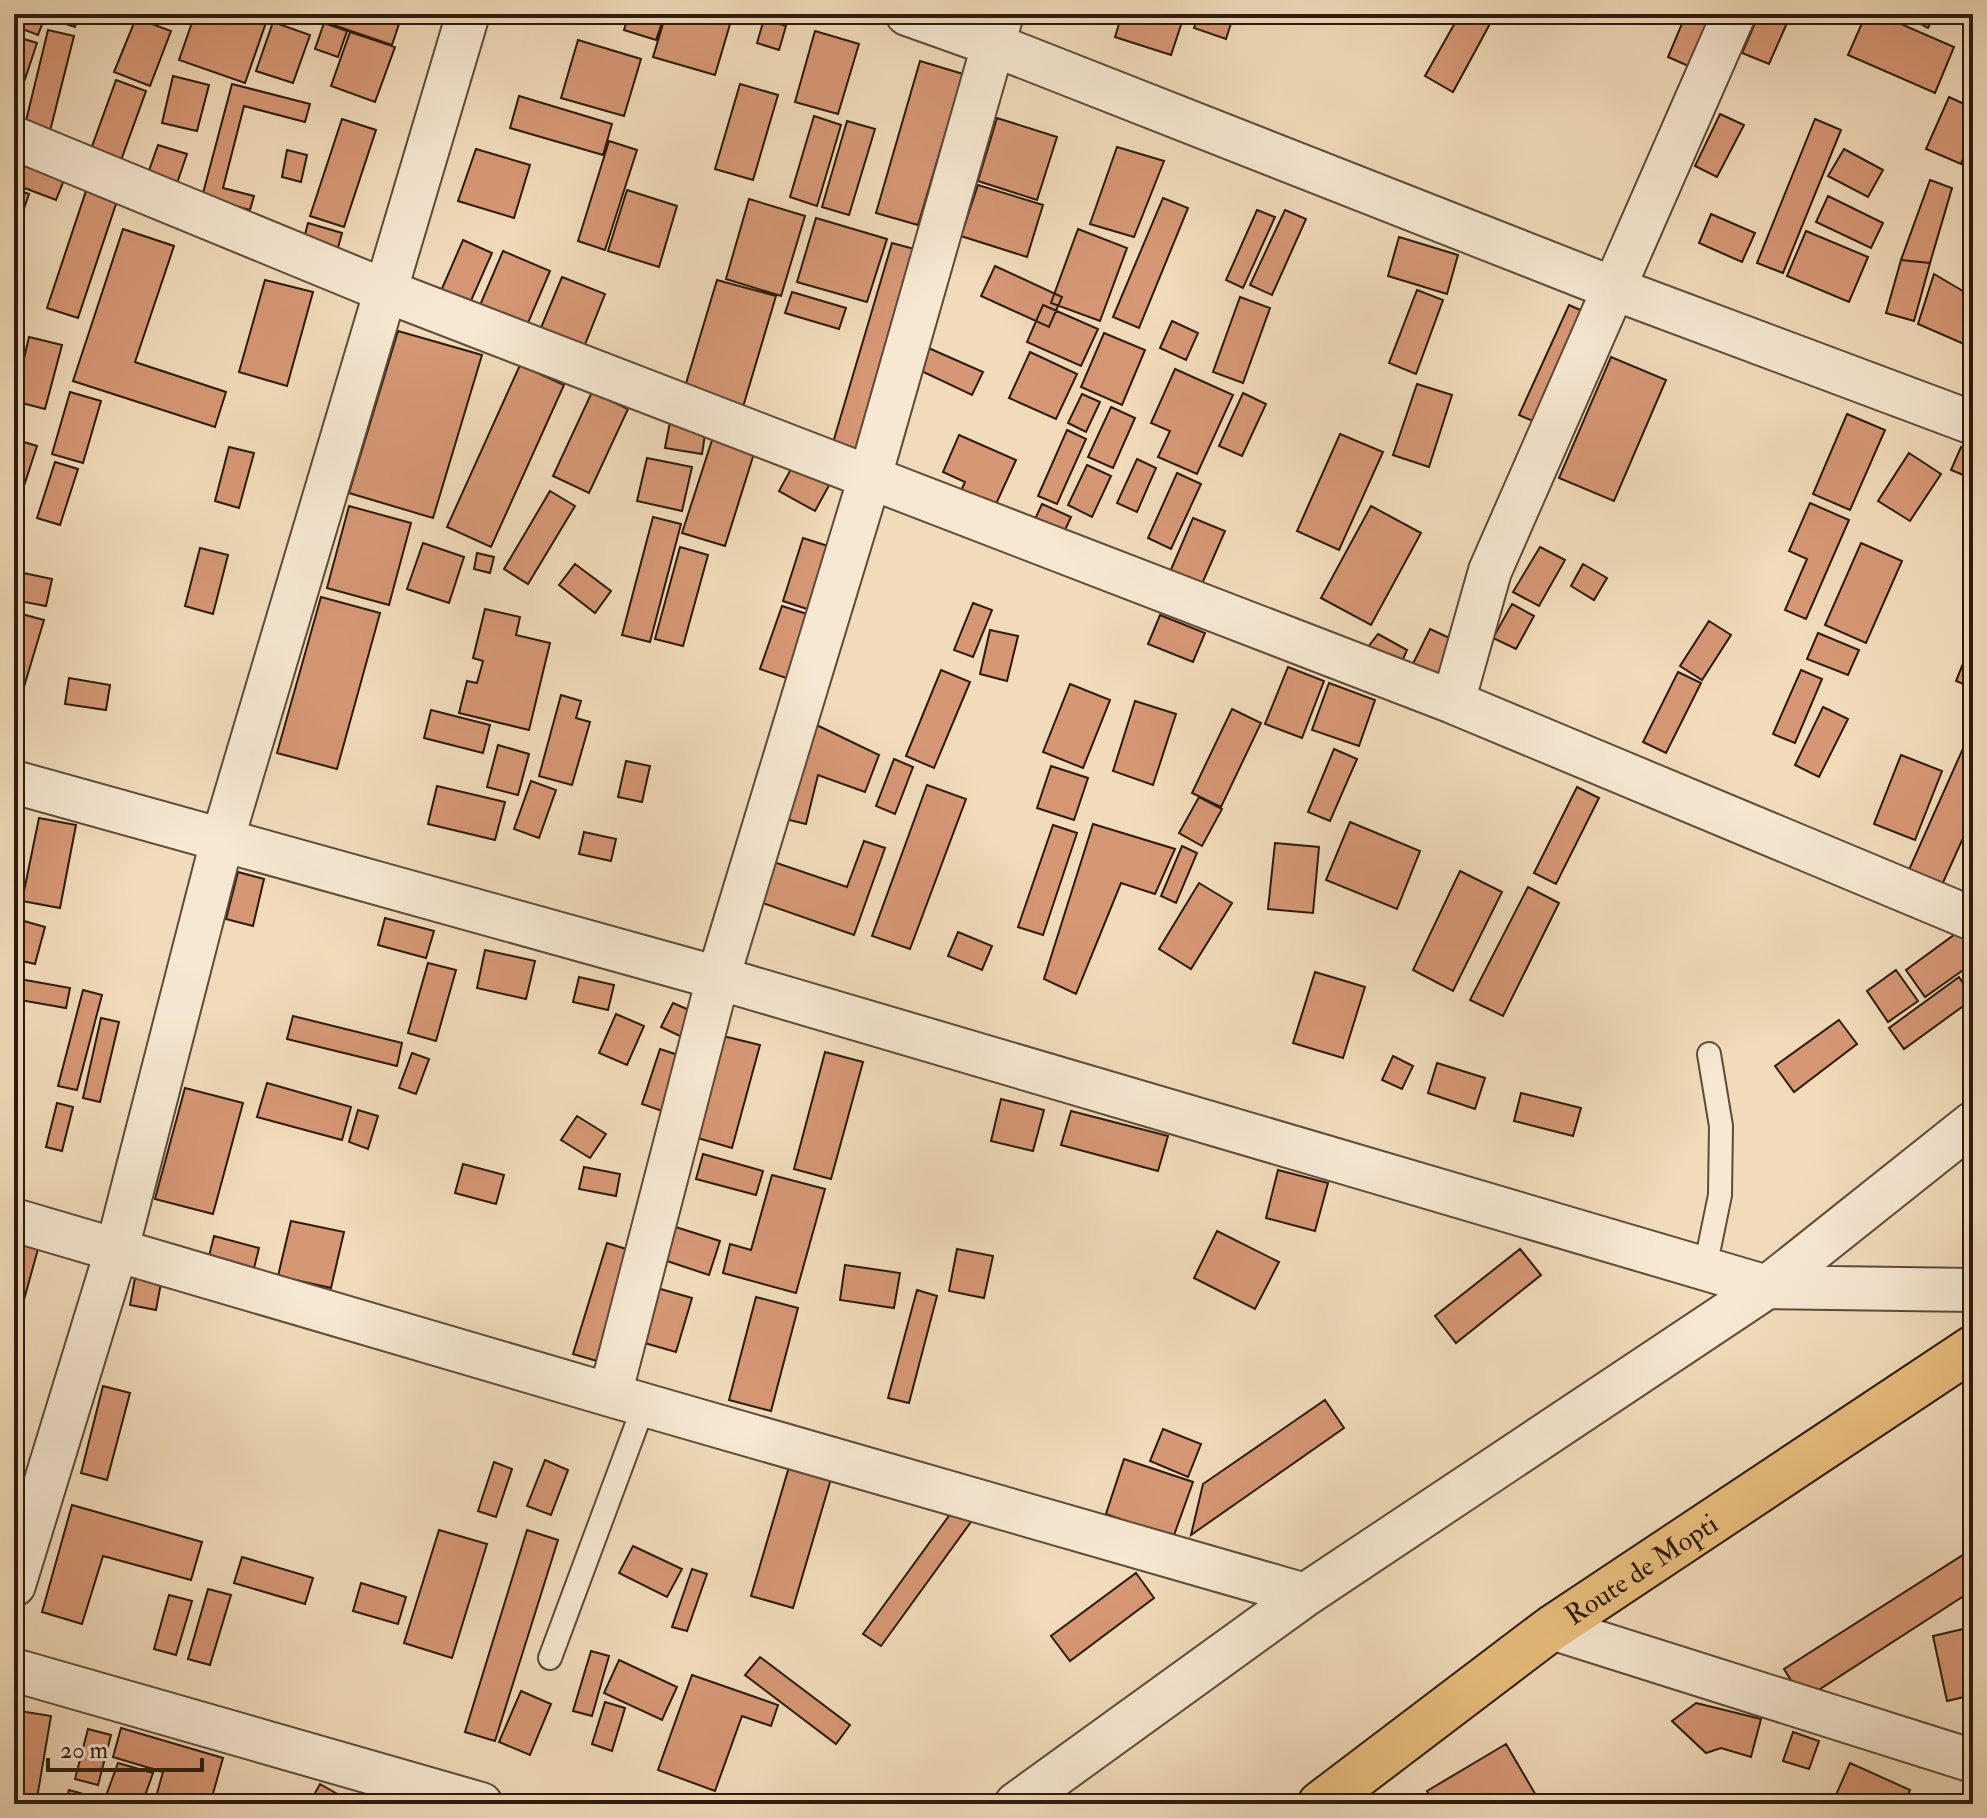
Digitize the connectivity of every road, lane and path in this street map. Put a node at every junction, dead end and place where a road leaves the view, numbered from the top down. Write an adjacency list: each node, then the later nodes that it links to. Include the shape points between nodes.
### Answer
1 (468, 14): 7 (street)
2 (907, 14): 4 (street)
3 (1734, 14): 6 (street)
4 (998, 30): 6 (street); 9 (street)
5 (14, 138): 7 (street)
6 (1615, 289): 8 (street); 10 (street, via 1490,571)
7 (386, 291): 9 (street); 12 (street)
8 (1973, 423)
9 (870, 477): 10 (street); 14 (street)
10 (1453, 702): 13 (street)
11 (14, 782): 12 (street)
12 (222, 841): 14 (street); 18 (street)
13 (1973, 919)
14 (718, 978): 19 (street); 23 (street)
15 (1709, 1054): 19 (lane, via 1721,1126 1720,1195)
16 (1973, 1123): 20 (street)
17 (14, 1220): 18 (street)
18 (117, 1249): 23 (street); 24 (street)
19 (1705, 1268): 20 (street)
20 (1767, 1287): 21 (street); 25 (street)
21 (1973, 1290)
22 (1973, 1348): 26 (highway, Route de Mopti)
23 (627, 1400): 25 (street); 27 (lane)
24 (14, 1585)
25 (1305, 1595): 31 (street)
26 (1552, 1628): 29 (street); 32 (highway, Route de Mopti)
27 (550, 1658)
28 (14, 1670): 30 (street)
29 (1973, 1761)
30 (481, 1804)
31 (1016, 1804)
32 (1320, 1804)

